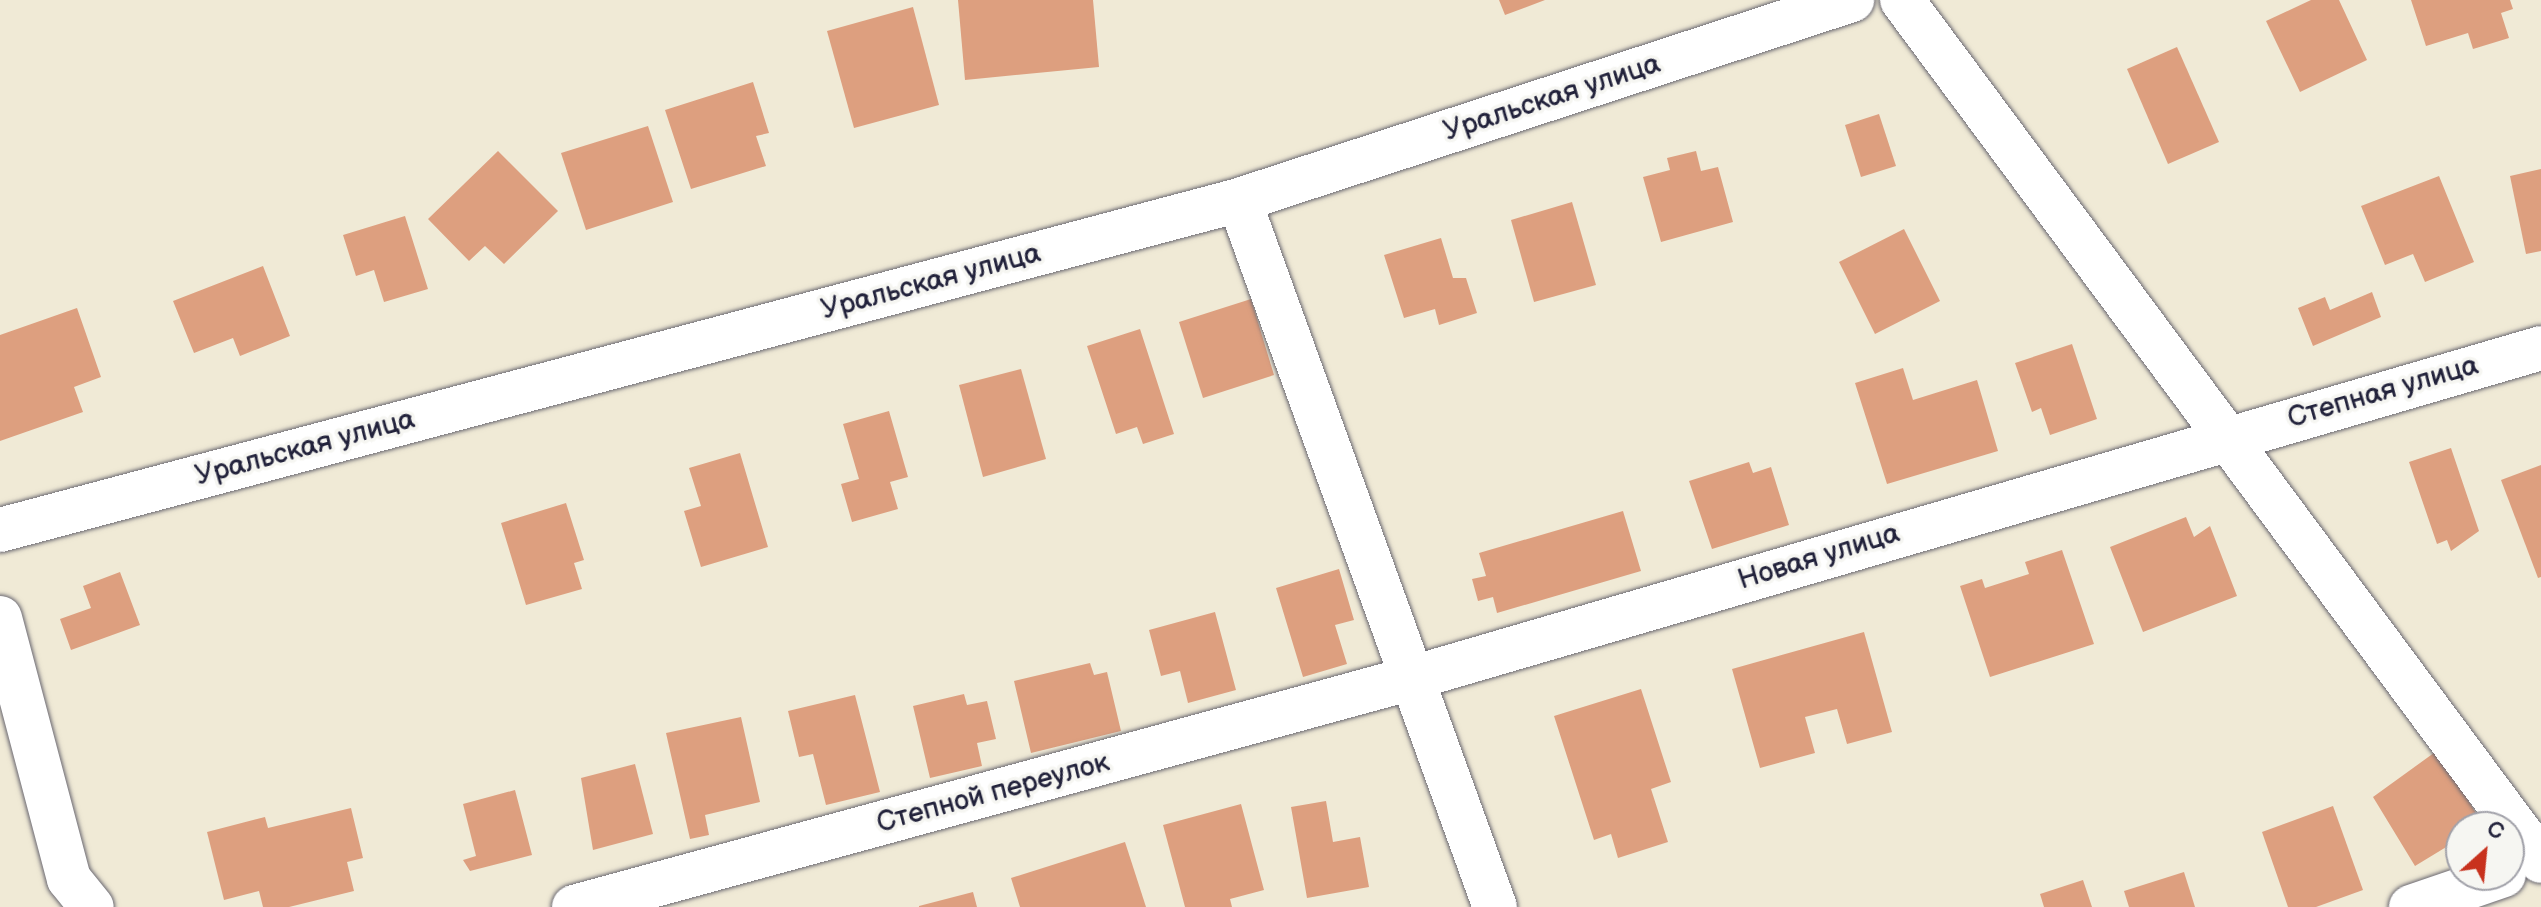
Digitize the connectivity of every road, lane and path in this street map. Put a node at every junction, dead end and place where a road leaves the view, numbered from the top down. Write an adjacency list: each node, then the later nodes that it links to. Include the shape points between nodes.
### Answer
1 (1852, 0): 3 (street, Уральская улица)
2 (1902, 0): 5 (street)
3 (1239, 200): 6 (street, Уральская улица); 8 (street)
4 (2541, 348): 5 (street, Степная улица)
5 (2225, 436): 8 (street, Новая улица); 9 (street)
6 (0, 530)
7 (0, 618): 11 (street, via 69,879)
8 (1412, 678): 12 (street, Степной переулок); 13 (street)
9 (2541, 861)
10 (2457, 891): 14 (street)
11 (92, 907)
12 (574, 907)
13 (1495, 907)
14 (2411, 907)

